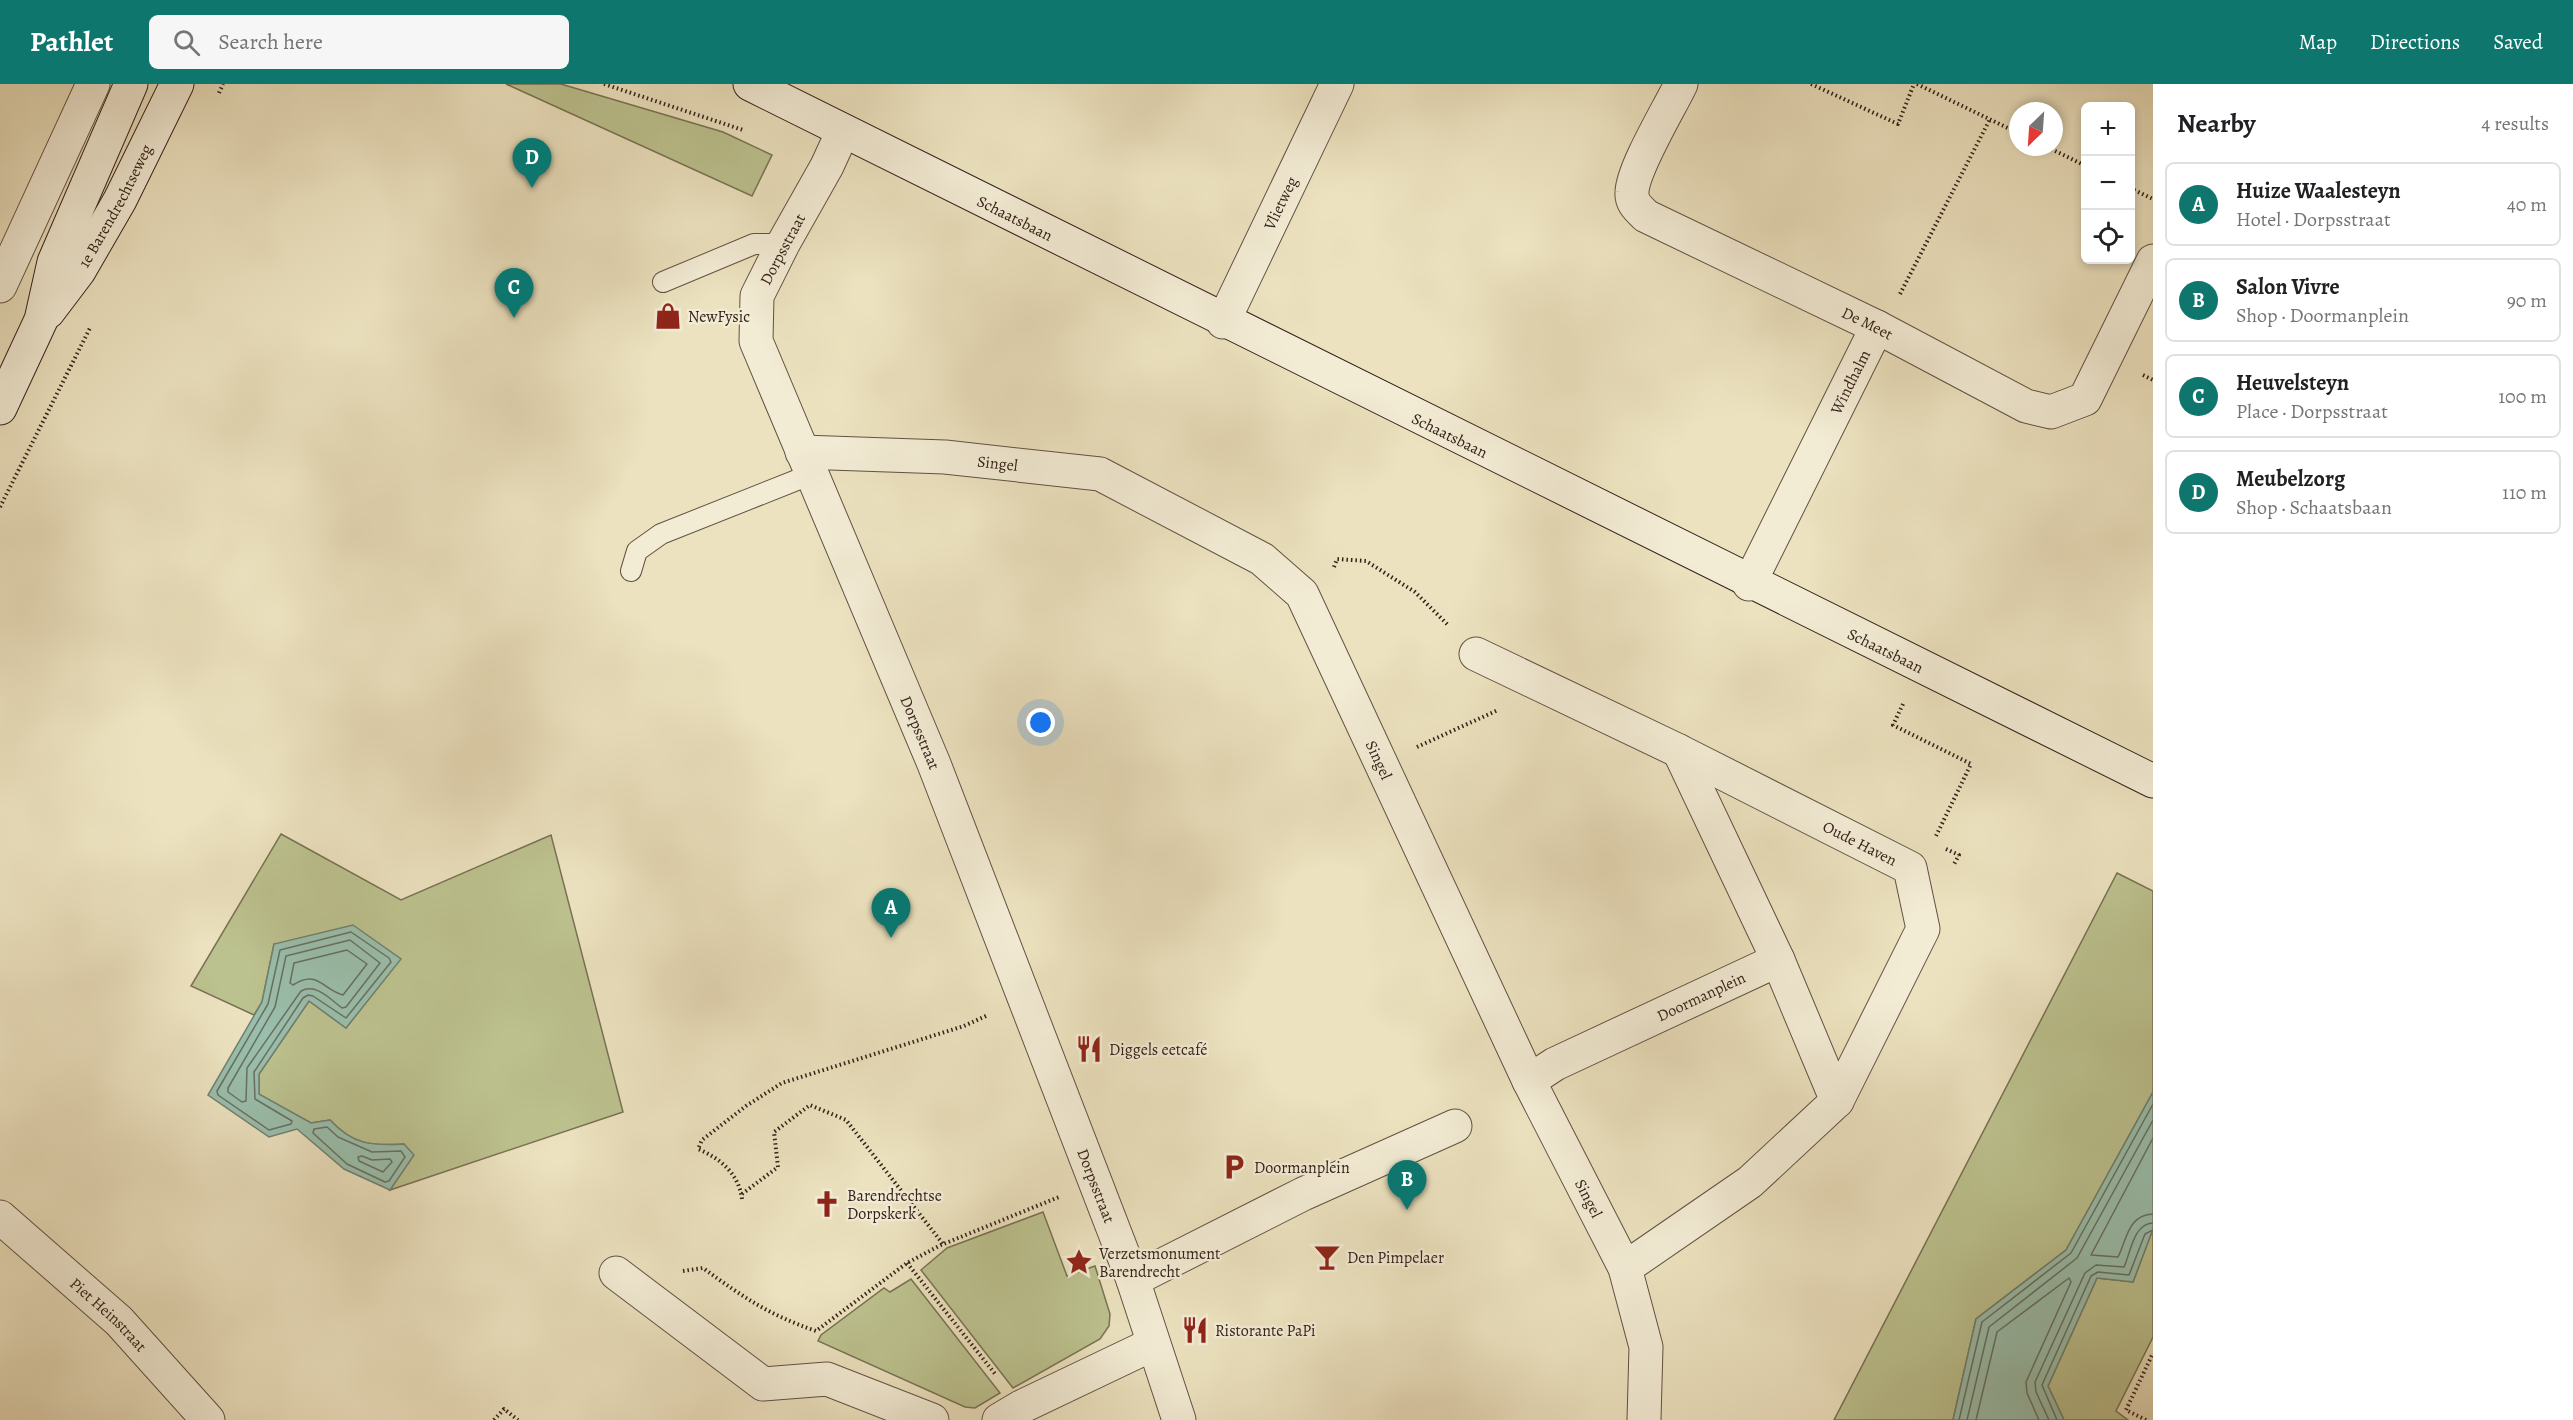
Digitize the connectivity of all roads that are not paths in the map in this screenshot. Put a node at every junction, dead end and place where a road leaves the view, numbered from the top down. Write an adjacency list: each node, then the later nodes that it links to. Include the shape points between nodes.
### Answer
1 (93, 84): 11 (street)
2 (130, 84): 12 (street, 1e Barendrechtseweg, via 54,262)
3 (177, 84): 12 (street, 1e Barendrechtseweg, via 80,271)
4 (750, 84): 7 (street, Schaatsbaan)
5 (1337, 84): 13 (street, Vlietweg)
6 (1681, 84): 14 (street, De Meet, via 1638,171 1632,193 1634,204 1646,216)
7 (843, 131): 8 (street, Dorpsstraat); 13 (street, Schaatsbaan)
8 (783, 244): 10 (lane, via 754,244); 16 (street, Dorpsstraat, via 757,296 756,341)
9 (2153, 261): 14 (street, De Meet, via 2085,399 2051,412 2026,406)
10 (663, 282)
11 (0, 286)
12 (41, 320): 15 (street, 1e Barendrechtseweg)
13 (1223, 322): 18 (street, Schaatsbaan)
14 (1877, 327): 18 (street, Windhalm)
15 (0, 408)
16 (807, 463): 17 (lane, via 661,534 637,551); 23 (street, Singel, via 945,457 1100,474 1262,560 1302,594); 29 (street, Dorpsstraat, via 934,764)
17 (631, 571)
18 (1749, 584): 21 (street, Schaatsbaan)
19 (1476, 654): 20 (street, Oude Haven)
20 (1679, 751): 22 (street); 24 (street, Oude Haven, via 1910,868 1923,929)
21 (2153, 781)
22 (1778, 960): 23 (street, Doormanplein, via 1555,1064); 24 (street)
23 (1529, 1081): 27 (street, Singel)
24 (1837, 1101): 27 (street, Oude Haven, via 1750,1182)
25 (1455, 1126): 29 (street, via 1303,1194)
26 (0, 1217): 32 (street, Piet Heinstraat, via 119,1321)
27 (1625, 1268): 35 (street, Singel, via 1646,1347)
28 (616, 1273): 33 (street, via 763,1384 827,1379)
29 (1133, 1280): 30 (street, Dorpsstraat)
30 (1153, 1344): 31 (street); 34 (street, Dorpsstraat)
31 (1010, 1413)
32 (208, 1420)
33 (932, 1420)
34 (1179, 1420)
35 (1644, 1420)

